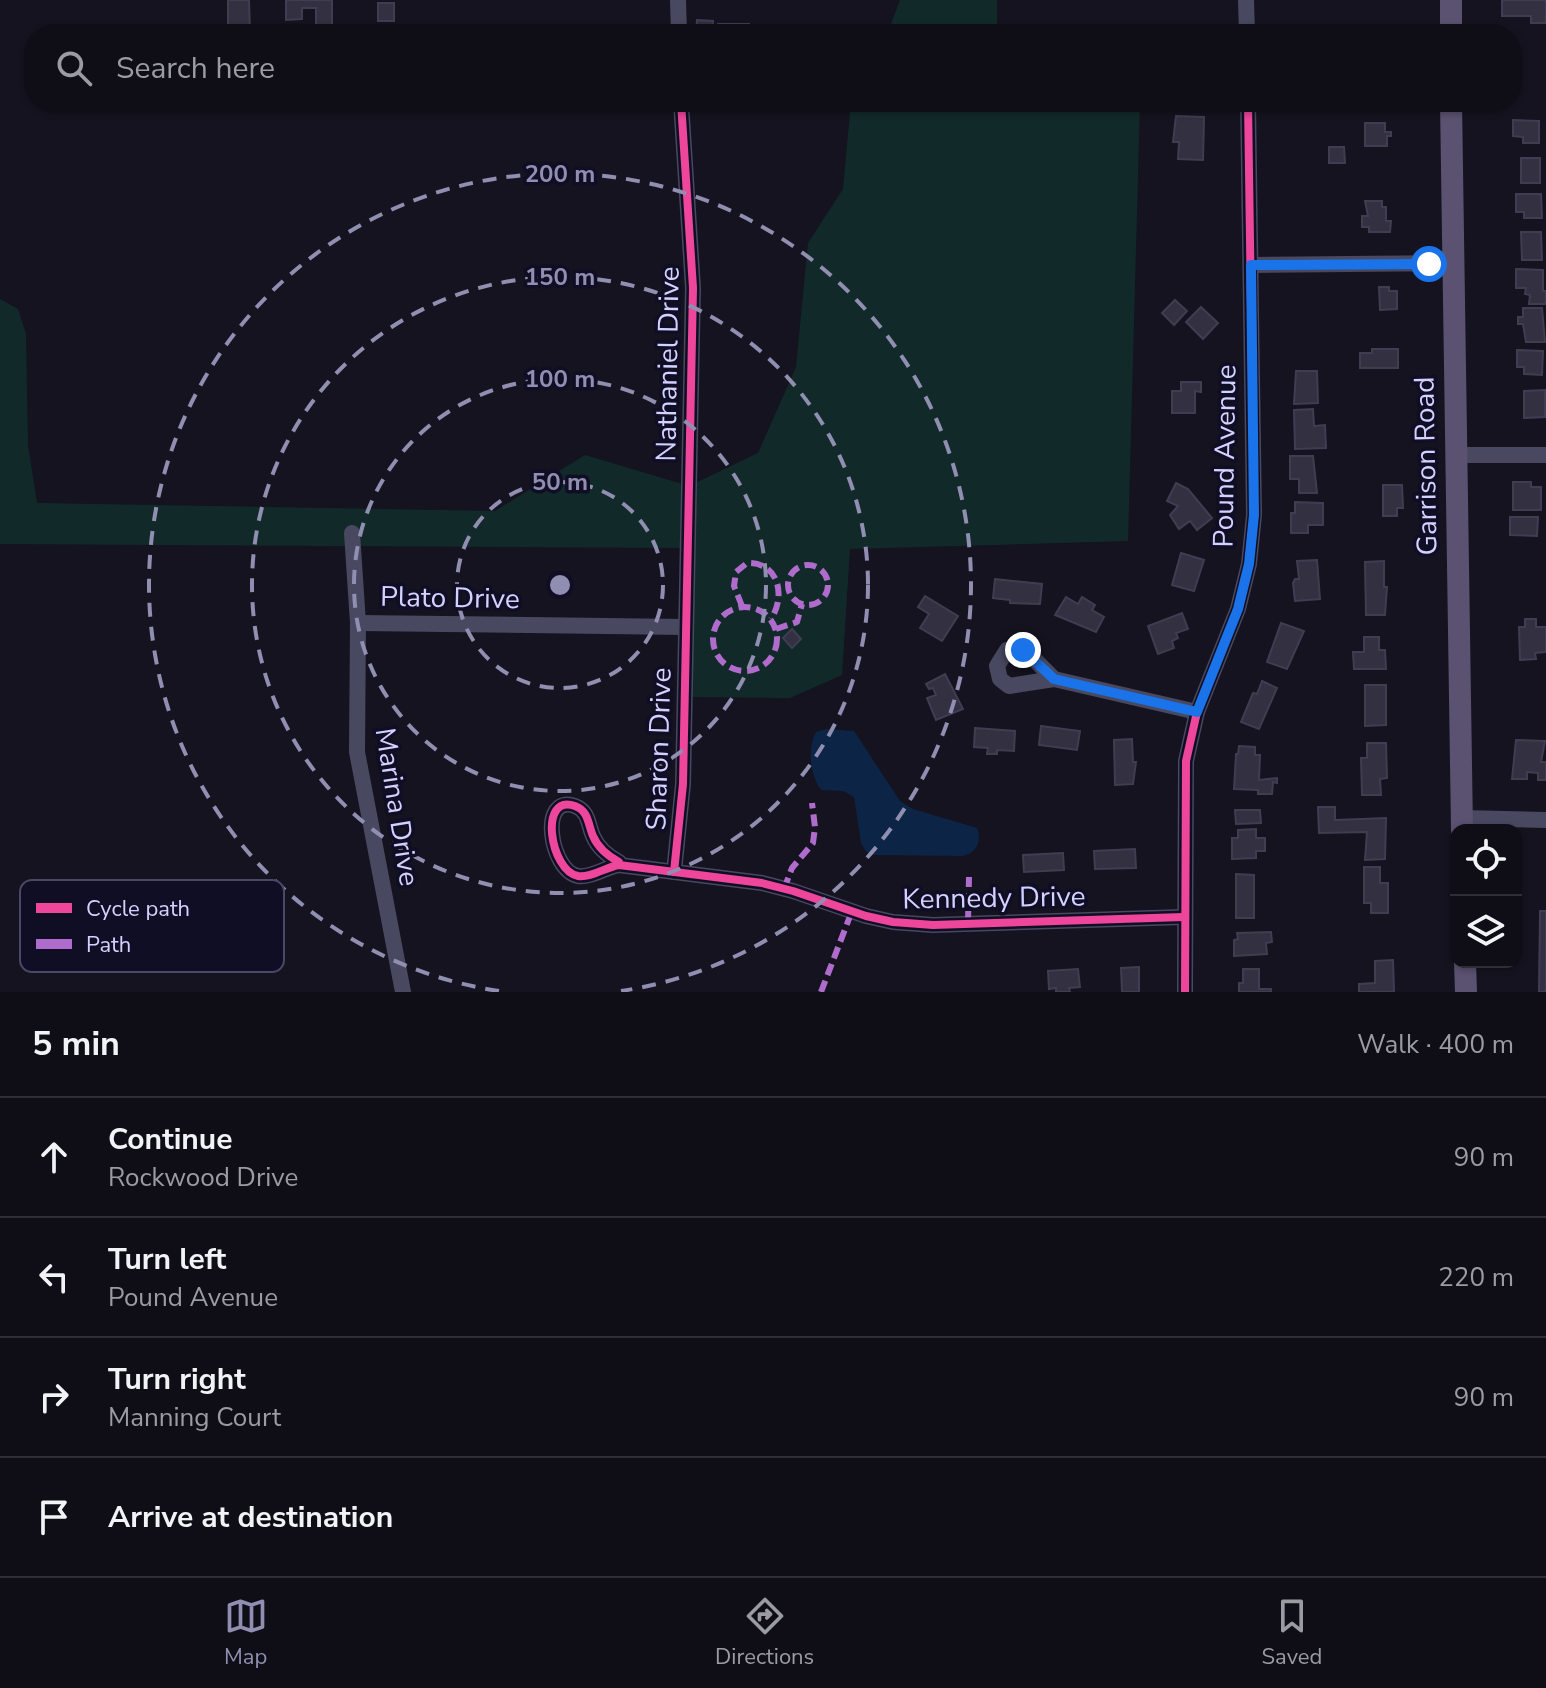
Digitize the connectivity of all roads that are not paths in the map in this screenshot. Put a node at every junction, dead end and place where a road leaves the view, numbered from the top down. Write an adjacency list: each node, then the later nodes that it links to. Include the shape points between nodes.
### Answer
1 (678, 0): 4 (street)
2 (1246, 0): 5 (street)
3 (1451, 0): 6 (main road)
4 (679, 24)
5 (1247, 24)
6 (1451, 24)
7 (682, 112): 16 (street, Nathaniel Drive, via 693,288)
8 (1248, 112): 11 (street, Pound Avenue)
9 (1451, 112): 10 (main road, Garrison Road)
10 (1453, 263): 11 (street); 12 (main road, Garrison Road)
11 (1251, 265): 18 (street, Pound Avenue, via 1254,515 1249,564 1238,609)
12 (1455, 455): 13 (street); 20 (main road, Garrison Road)
13 (1546, 455)
14 (352, 533): 15 (street, Marina Drive)
15 (358, 623): 16 (street, Plato Drive); 25 (street, Marina Drive, via 357,752)
16 (685, 627): 22 (street, Sharon Drive, via 683,784)
17 (1054, 679): 18 (street)
18 (1197, 712): 23 (street, Pound Avenue, via 1186,761)
19 (1546, 820): 20 (street)
20 (1462, 824)
21 (619, 865): 21 (street, Kennedy Drive, via 582,876 568,872 559,860 552,815 571,804 580,807 598,844); 22 (street, Kennedy Drive)
22 (674, 872): 23 (street, Kennedy Drive, via 762,883 893,922)
23 (1184, 917): 26 (street, Pound Avenue)
24 (1465, 968): 27 (main road)
25 (403, 992)
26 (1185, 992)
27 (1466, 992)

